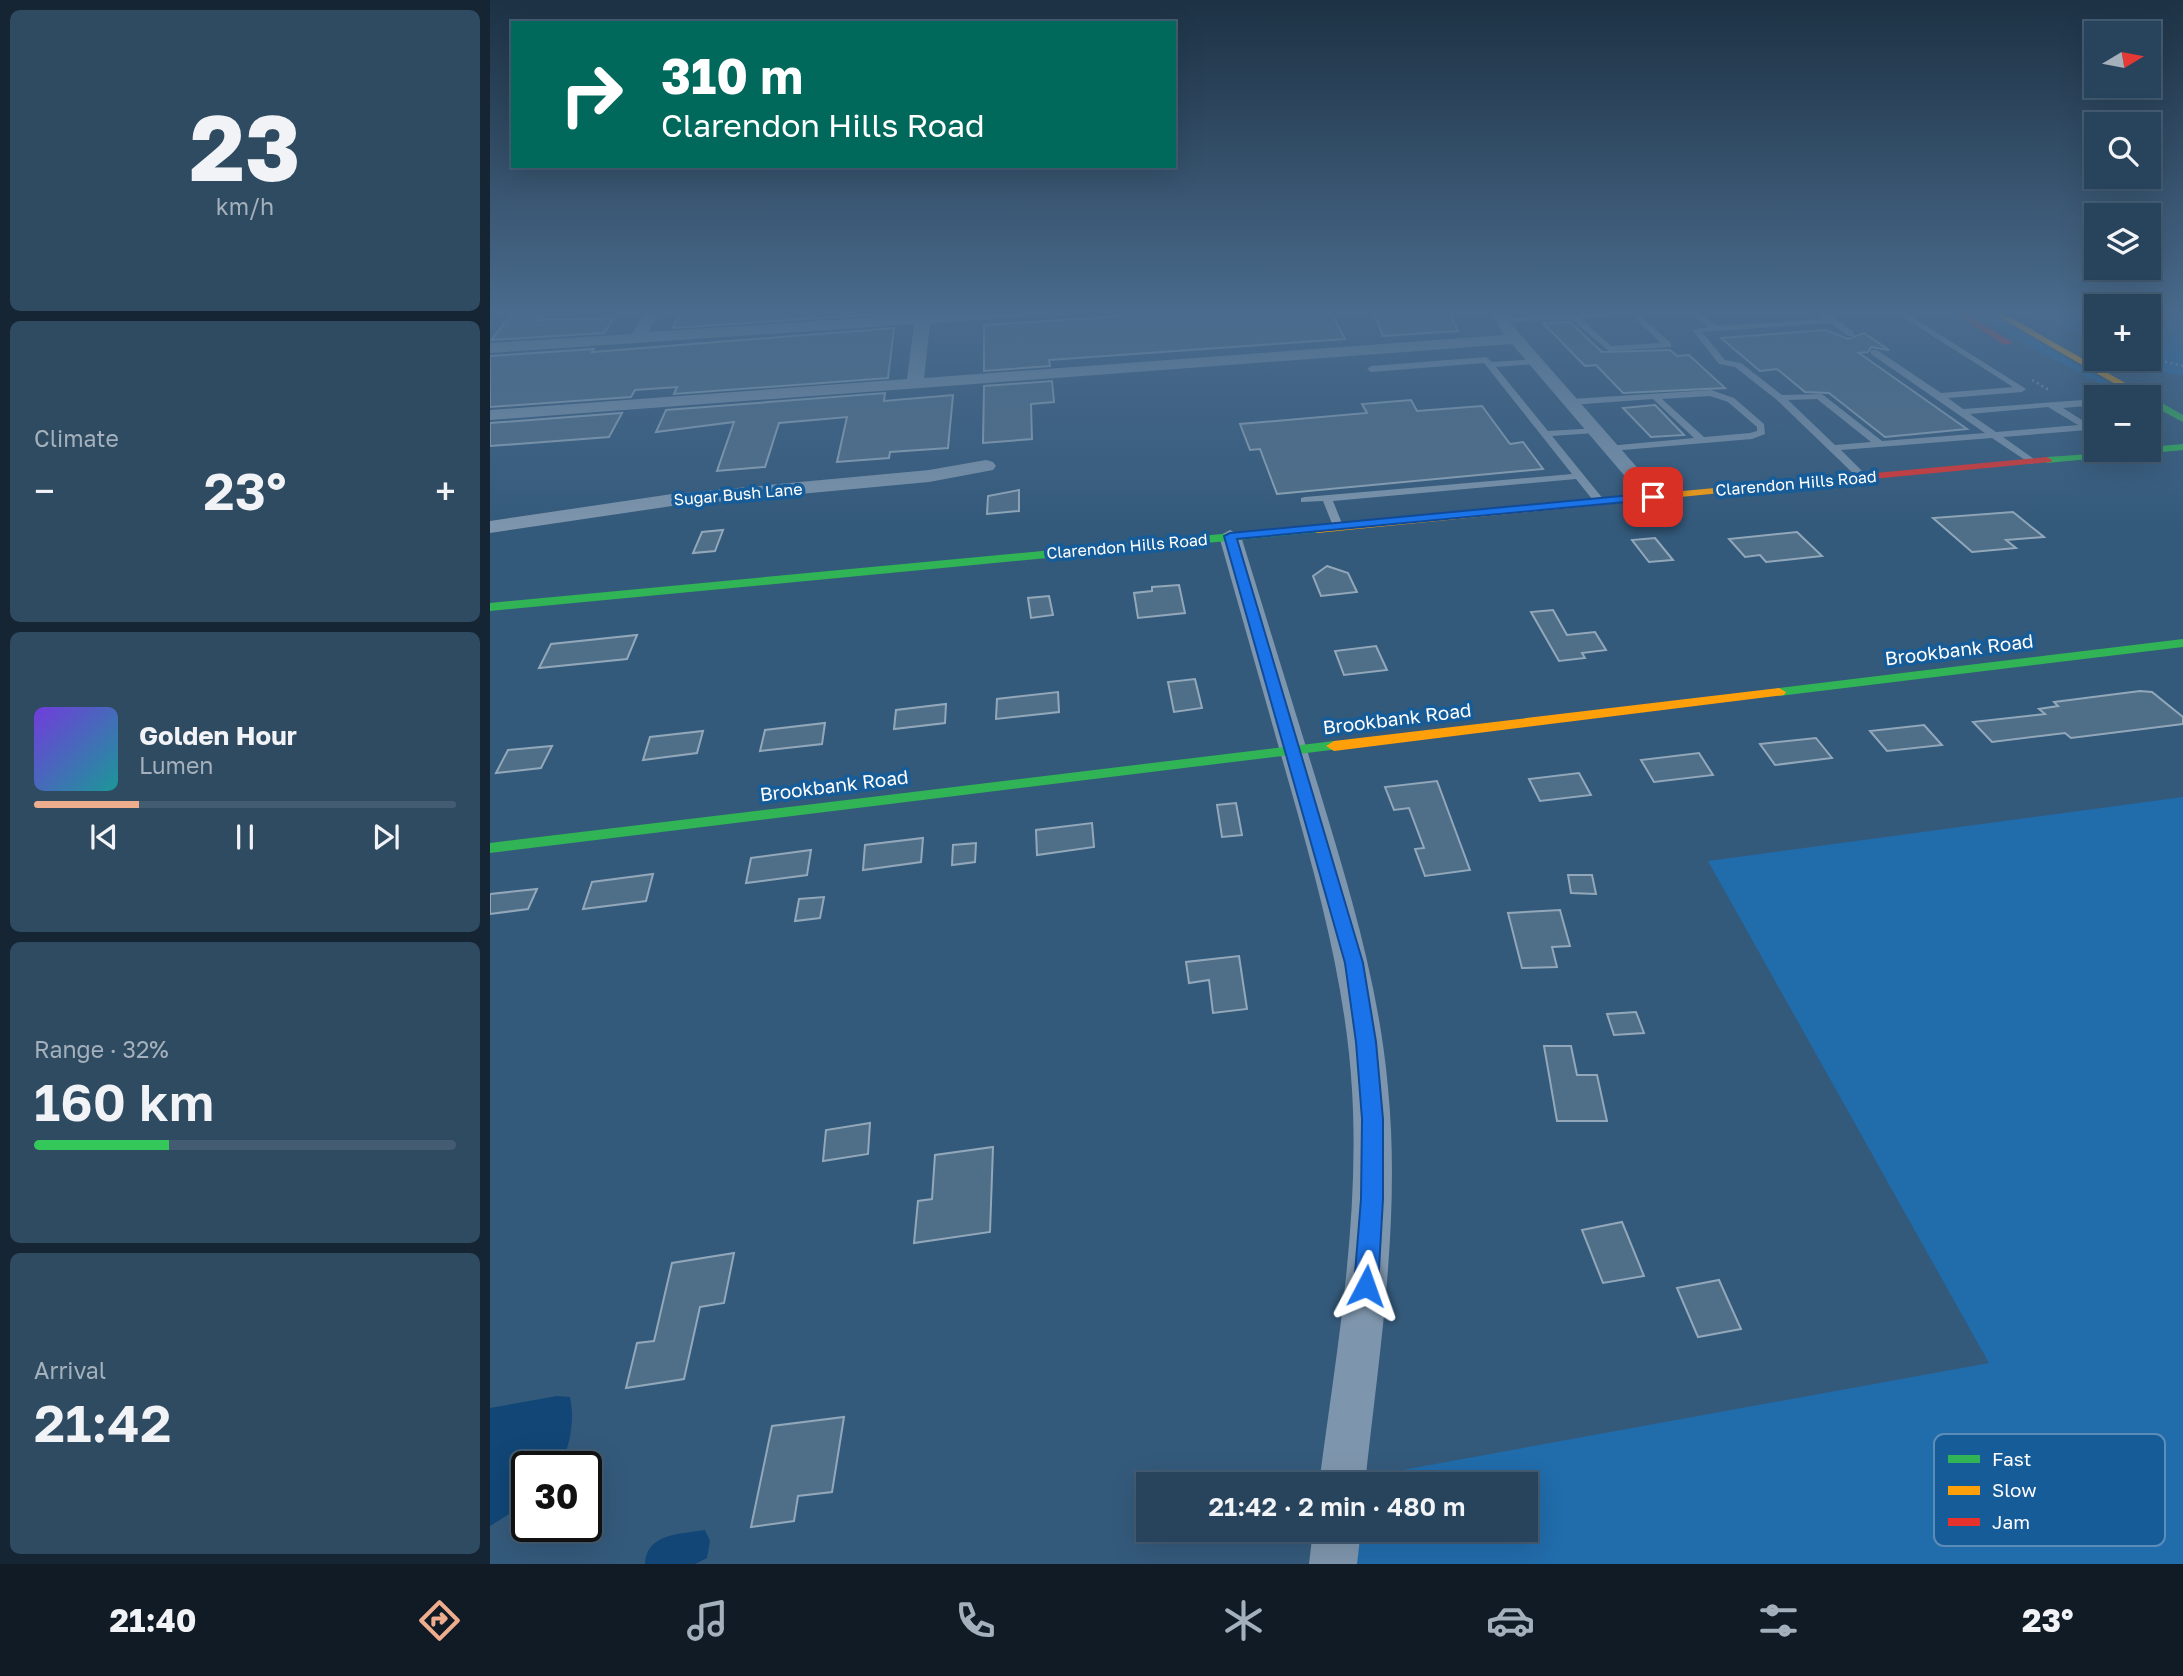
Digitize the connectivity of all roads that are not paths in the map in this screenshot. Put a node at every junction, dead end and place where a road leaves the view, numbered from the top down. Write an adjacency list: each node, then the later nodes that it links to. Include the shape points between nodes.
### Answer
1 (929, 383): 7 (street)
2 (1506, 383): 22 (lane)
3 (1554, 383): 13 (street)
4 (1761, 383): 12 (lane)
5 (1919, 383): 11 (lane)
6 (2012, 383): 11 (lane, via 2022,389)
7 (915, 384): 19 (street)
8 (2080, 385): 9 (street)
9 (2084, 387)
10 (1654, 396): 13 (lane); 26 (lane); 26 (lane, via 1721,396 1761,426 1762,432)
11 (1939, 397): 18 (lane)
12 (1780, 398): 27 (lane, via 1819,396); 29 (lane)
13 (1571, 402): 21 (street)
14 (2084, 403): 15 (lane)
15 (2054, 406): 17 (lane); 24 (lane, via 2088,427)
16 (2161, 406): 20 (street)
17 (1975, 410): 18 (lane); 24 (lane, via 2043,408 2067,421 2017,429)
18 (1961, 412): 25 (lane)
19 (490, 415)
20 (2183, 419)
21 (1595, 430): 22 (lane); 30 (street)
22 (1546, 433): 33 (lane)
23 (2161, 433): 28 (street)
24 (2016, 434): 25 (lane)
25 (1995, 435): 27 (lane); 31 (lane)
26 (1700, 439): 30 (lane)
27 (1880, 444): 29 (lane)
28 (2183, 447): 31 (street, Clarendon Hills Road)
29 (1835, 448): 34 (lane)
30 (1611, 449): 35 (street)
31 (2031, 461): 34 (street, Clarendon Hills Road)
32 (986, 466): 40 (street, Sugar Bush Lane, via 929,476 672,500)
33 (1579, 476): 36 (lane); 38 (lane)
34 (1863, 477): 35 (street, Clarendon Hills Road)
35 (1653, 497): 38 (street, Clarendon Hills Road)
36 (1327, 498): 37 (lane); 39 (lane)
37 (1305, 500)
38 (1600, 502): 39 (street, Clarendon Hills Road)
39 (1338, 526): 41 (street, Clarendon Hills Road)
40 (490, 527)
41 (1230, 536): 42 (street, Clarendon Hills Road); 44 (street)
42 (490, 607)
43 (2183, 643): 44 (street, Brookbank Road)
44 (1293, 751): 45 (street, Brookbank Road); 46 (street, via 1354,963 1372,1119 1366,1286)
45 (490, 848)
46 (1343, 1472)
47 (1336, 1542): 48 (street)
48 (1333, 1564)

